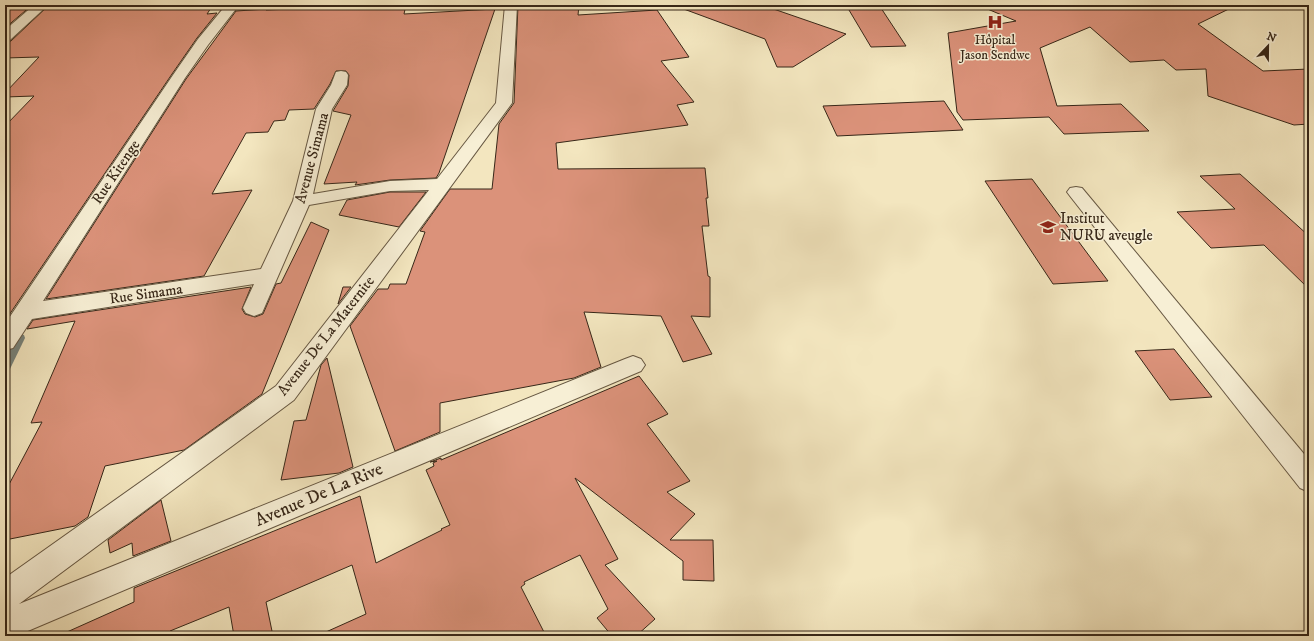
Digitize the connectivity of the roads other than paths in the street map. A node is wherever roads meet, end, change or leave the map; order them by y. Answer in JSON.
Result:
{"nodes":[{"id":1,"x":42,"y":5,"type":"edge"},
{"id":2,"x":233,"y":5,"type":"edge"},
{"id":3,"x":511,"y":5,"type":"edge"},
{"id":4,"x":5,"y":37,"type":"edge"},
{"id":5,"x":341,"y":75,"type":"dead end"},
{"id":6,"x":443,"y":184,"type":"junction"},
{"id":7,"x":1076,"y":192,"type":"dead end"},
{"id":8,"x":302,"y":201,"type":"junction"},
{"id":9,"x":268,"y":275,"type":"junction"},
{"id":10,"x":254,"y":308,"type":"dead end"},
{"id":11,"x":24,"y":312,"type":"junction"},
{"id":12,"x":5,"y":342,"type":"edge"},
{"id":13,"x":633,"y":365,"type":"dead end"},
{"id":14,"x":1309,"y":480,"type":"edge"},
{"id":15,"x":5,"y":596,"type":"edge"},
{"id":16,"x":5,"y":626,"type":"edge"}],
"edges":[{"from":1,"to":4,"type":"street"},
{"from":2,"to":11,"type":"street","name":"Rue Kitenge"},
{"from":3,"to":6,"type":"street","name":"Avenue De La Maternite"},
{"from":5,"to":8,"type":"street","name":"Avenue Simama"},
{"from":6,"to":8,"type":"street"},
{"from":6,"to":15,"type":"street","name":"Avenue De La Maternite"},
{"from":7,"to":14,"type":"street"},
{"from":8,"to":9,"type":"street","name":"Avenue Simama"},
{"from":9,"to":10,"type":"street","name":"Avenue Simama"},
{"from":9,"to":11,"type":"street","name":"Rue Simama"},
{"from":11,"to":12,"type":"street","name":"Rue Kitenge"},
{"from":13,"to":16,"type":"street","name":"Avenue De La Rive"}]}
